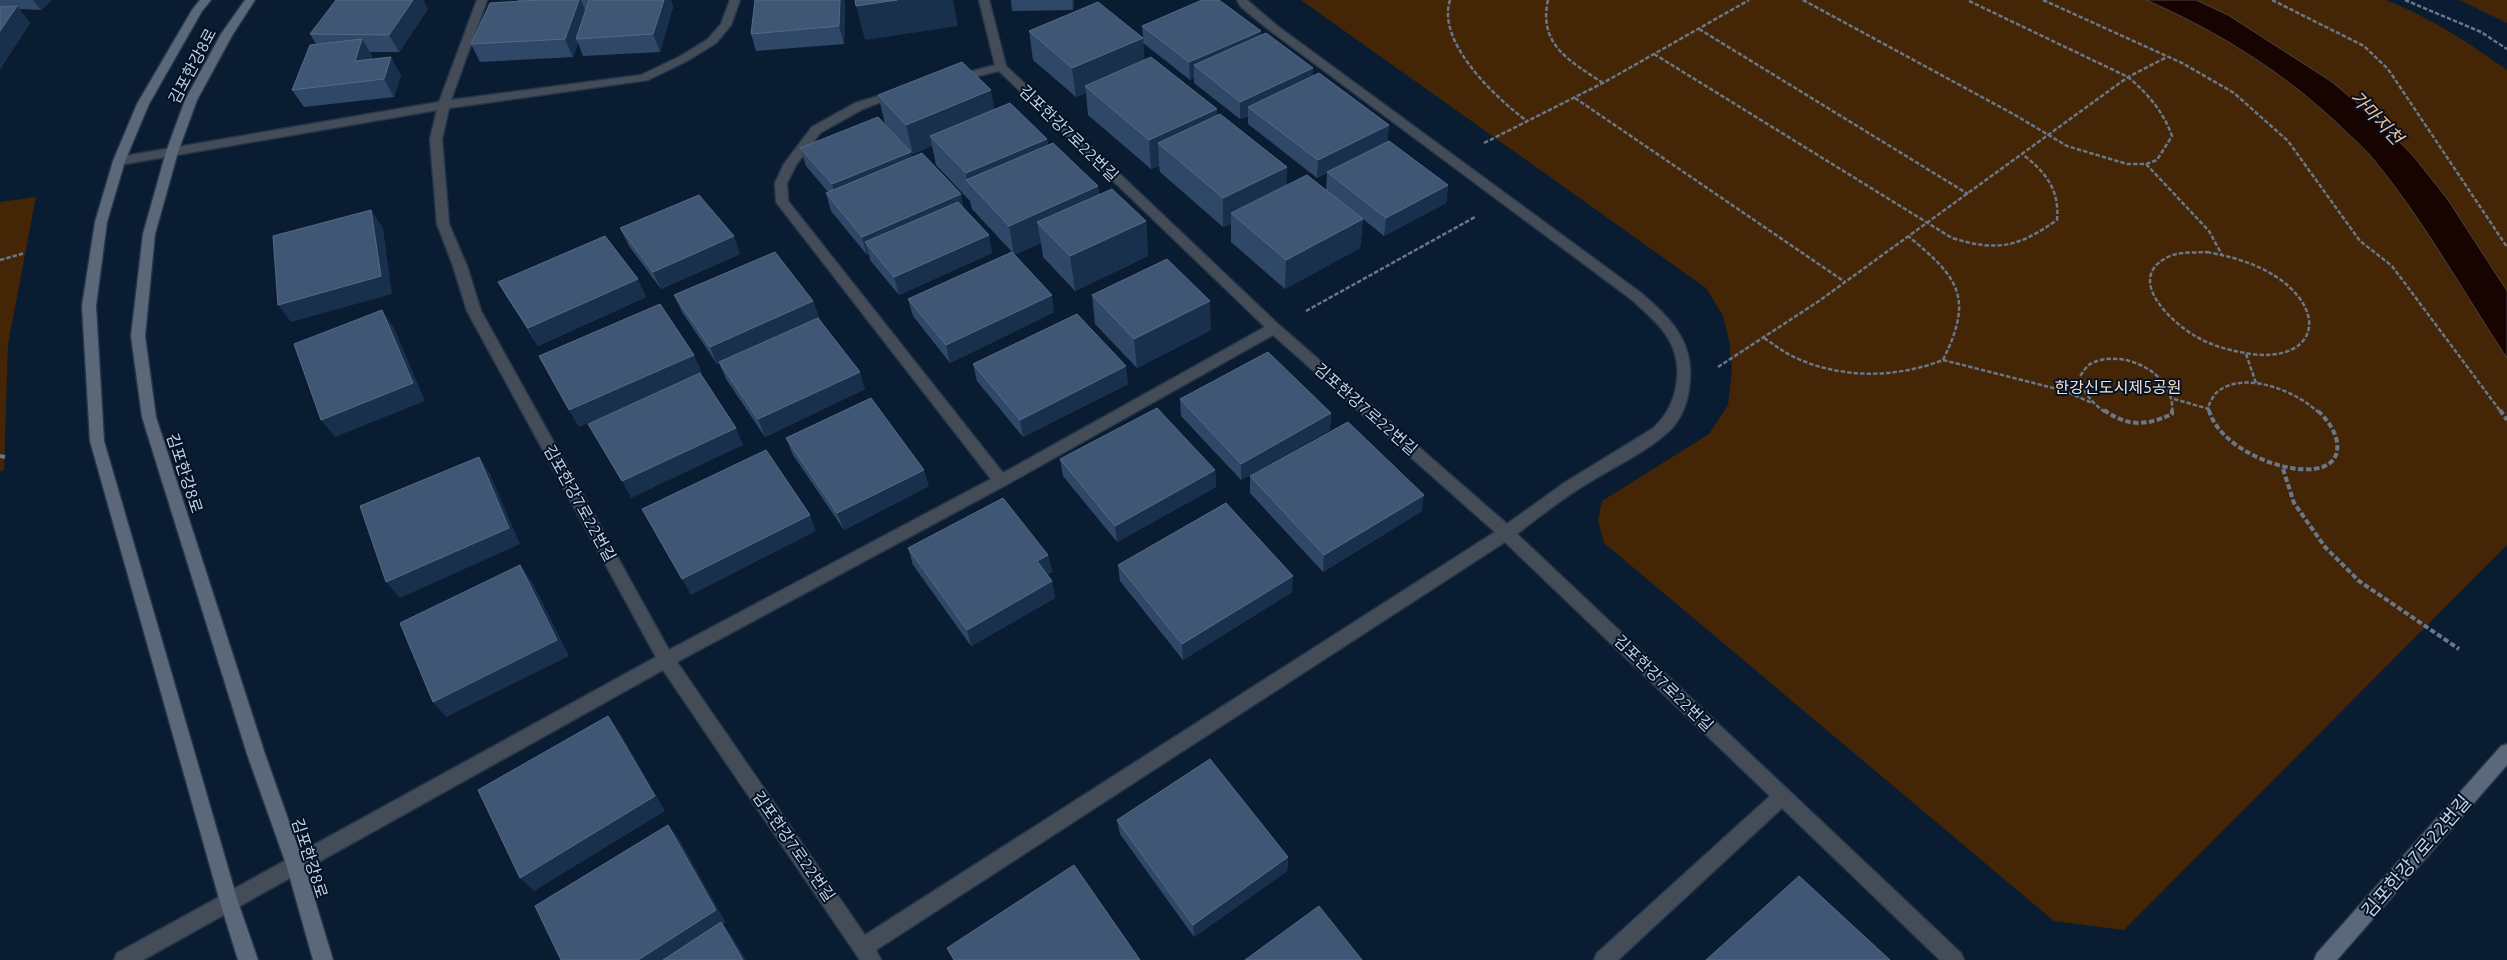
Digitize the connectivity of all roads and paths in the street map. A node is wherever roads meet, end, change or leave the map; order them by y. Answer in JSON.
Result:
{"nodes":[{"id":1,"x":206,"y":0,"type":"edge"},
{"id":2,"x":250,"y":0,"type":"edge"},
{"id":3,"x":482,"y":0,"type":"edge"},
{"id":4,"x":735,"y":0,"type":"edge"},
{"id":5,"x":984,"y":0,"type":"edge"},
{"id":6,"x":1242,"y":0,"type":"edge"},
{"id":7,"x":1450,"y":0,"type":"edge"},
{"id":8,"x":1548,"y":0,"type":"edge"},
{"id":9,"x":1750,"y":0,"type":"edge"},
{"id":10,"x":1803,"y":0,"type":"edge"},
{"id":11,"x":1967,"y":0,"type":"edge"},
{"id":12,"x":2043,"y":0,"type":"edge"},
{"id":13,"x":2272,"y":0,"type":"edge"},
{"id":14,"x":2405,"y":0,"type":"edge"},
{"id":15,"x":1698,"y":29,"type":"junction"},
{"id":16,"x":2507,"y":50,"type":"edge"},
{"id":17,"x":1654,"y":54,"type":"junction"},
{"id":18,"x":2167,"y":57,"type":"junction"},
{"id":19,"x":1000,"y":67,"type":"junction"},
{"id":20,"x":2128,"y":77,"type":"junction"},
{"id":21,"x":937,"y":83,"type":"edge"},
{"id":22,"x":1603,"y":83,"type":"junction"},
{"id":23,"x":910,"y":90,"type":"edge"},
{"id":24,"x":1575,"y":98,"type":"junction"},
{"id":25,"x":444,"y":105,"type":"junction"},
{"id":26,"x":1528,"y":121,"type":"junction"},
{"id":27,"x":2048,"y":135,"type":"junction"},
{"id":28,"x":1478,"y":146,"type":"dead end"},
{"id":29,"x":172,"y":152,"type":"junction"},
{"id":30,"x":2022,"y":154,"type":"junction"},
{"id":31,"x":119,"y":161,"type":"junction"},
{"id":32,"x":2146,"y":164,"type":"junction"},
{"id":33,"x":1968,"y":194,"type":"junction"},
{"id":34,"x":1479,"y":215,"type":"dead end"},
{"id":35,"x":1928,"y":223,"type":"junction"},
{"id":36,"x":1908,"y":236,"type":"junction"},
{"id":37,"x":2507,"y":247,"type":"edge"},
{"id":38,"x":25,"y":253,"type":"dead end"},
{"id":39,"x":2222,"y":255,"type":"junction"},
{"id":40,"x":0,"y":260,"type":"edge"},
{"id":41,"x":1845,"y":282,"type":"junction"},
{"id":42,"x":1303,"y":313,"type":"dead end"},
{"id":43,"x":1274,"y":328,"type":"junction"},
{"id":44,"x":1764,"y":338,"type":"junction"},
{"id":45,"x":2246,"y":354,"type":"junction"},
{"id":46,"x":1943,"y":360,"type":"junction"},
{"id":47,"x":1712,"y":371,"type":"dead end"},
{"id":48,"x":2256,"y":383,"type":"junction"},
{"id":49,"x":2174,"y":399,"type":"junction"},
{"id":50,"x":2092,"y":403,"type":"junction"},
{"id":51,"x":2209,"y":409,"type":"junction"},
{"id":52,"x":2507,"y":420,"type":"edge"},
{"id":53,"x":0,"y":456,"type":"edge"},
{"id":54,"x":5,"y":457,"type":"dead end"},
{"id":55,"x":2283,"y":468,"type":"junction"},
{"id":56,"x":1001,"y":481,"type":"junction"},
{"id":57,"x":1506,"y":532,"type":"junction"},
{"id":58,"x":2459,"y":649,"type":"dead end"},
{"id":59,"x":666,"y":660,"type":"junction"},
{"id":60,"x":2507,"y":752,"type":"edge"},
{"id":61,"x":1783,"y":796,"type":"junction"},
{"id":62,"x":295,"y":864,"type":"junction"},
{"id":63,"x":229,"y":902,"type":"junction"},
{"id":64,"x":868,"y":953,"type":"edge"},
{"id":65,"x":124,"y":960,"type":"edge"},
{"id":66,"x":248,"y":960,"type":"edge"},
{"id":67,"x":323,"y":960,"type":"edge"},
{"id":68,"x":1604,"y":960,"type":"edge"},
{"id":69,"x":1954,"y":960,"type":"edge"},
{"id":70,"x":2324,"y":960,"type":"edge"}],
"edges":[{"from":1,"to":31,"type":"street","name":"김포한강8로"},
{"from":2,"to":29,"type":"street","name":"김포한강8로"},
{"from":3,"to":25,"type":"street","name":"김포한강7로22번길"},
{"from":4,"to":25,"type":"street"},
{"from":5,"to":19,"type":"street"},
{"from":6,"to":57,"type":"street"},
{"from":7,"to":26,"type":"path"},
{"from":8,"to":22,"type":"path"},
{"from":9,"to":15,"type":"path"},
{"from":10,"to":27,"type":"path"},
{"from":11,"to":20,"type":"path"},
{"from":12,"to":18,"type":"path"},
{"from":13,"to":37,"type":"path"},
{"from":14,"to":16,"type":"path"},
{"from":15,"to":17,"type":"path"},
{"from":15,"to":33,"type":"path"},
{"from":17,"to":22,"type":"path"},
{"from":17,"to":35,"type":"path"},
{"from":18,"to":20,"type":"path"},
{"from":18,"to":52,"type":"path"},
{"from":19,"to":21,"type":"street"},
{"from":19,"to":43,"type":"street","name":"김포한강7로22번길"},
{"from":20,"to":27,"type":"path"},
{"from":20,"to":32,"type":"path"},
{"from":22,"to":24,"type":"path"},
{"from":23,"to":56,"type":"street"},
{"from":24,"to":26,"type":"path"},
{"from":24,"to":41,"type":"path"},
{"from":25,"to":29,"type":"street"},
{"from":25,"to":59,"type":"street","name":"김포한강7로22번길"},
{"from":26,"to":28,"type":"path"},
{"from":27,"to":30,"type":"path"},
{"from":27,"to":32,"type":"path"},
{"from":29,"to":31,"type":"street"},
{"from":29,"to":62,"type":"street","name":"김포한강8로"},
{"from":30,"to":33,"type":"path"},
{"from":30,"to":35,"type":"path"},
{"from":31,"to":63,"type":"street","name":"김포한강8로"},
{"from":32,"to":39,"type":"path"},
{"from":33,"to":35,"type":"path"},
{"from":34,"to":42,"type":"path"},
{"from":35,"to":36,"type":"path"},
{"from":36,"to":41,"type":"path"},
{"from":36,"to":46,"type":"path"},
{"from":38,"to":40,"type":"path"},
{"from":39,"to":45,"type":"path"},
{"from":39,"to":45,"type":"path"},
{"from":41,"to":44,"type":"path"},
{"from":43,"to":56,"type":"street"},
{"from":43,"to":57,"type":"street","name":"김포한강7로22번길"},
{"from":44,"to":46,"type":"path"},
{"from":44,"to":47,"type":"path"},
{"from":45,"to":48,"type":"path"},
{"from":46,"to":50,"type":"path"},
{"from":48,"to":51,"type":"path"},
{"from":48,"to":55,"type":"path"},
{"from":49,"to":50,"type":"path"},
{"from":49,"to":50,"type":"path"},
{"from":49,"to":51,"type":"path"},
{"from":51,"to":55,"type":"path"},
{"from":53,"to":54,"type":"path"},
{"from":55,"to":58,"type":"path"},
{"from":56,"to":59,"type":"street"},
{"from":57,"to":61,"type":"street","name":"김포한강7로22번길"},
{"from":57,"to":64,"type":"street"},
{"from":59,"to":62,"type":"street"},
{"from":59,"to":64,"type":"street","name":"김포한강7로22번길"},
{"from":60,"to":70,"type":"street","name":"김포한강7로22번길"},
{"from":61,"to":68,"type":"street"},
{"from":61,"to":69,"type":"street","name":"김포한강7로22번길"},
{"from":62,"to":63,"type":"street"},
{"from":62,"to":67,"type":"street","name":"김포한강8로"},
{"from":63,"to":65,"type":"street"},
{"from":63,"to":66,"type":"street","name":"김포한강8로"}]}
